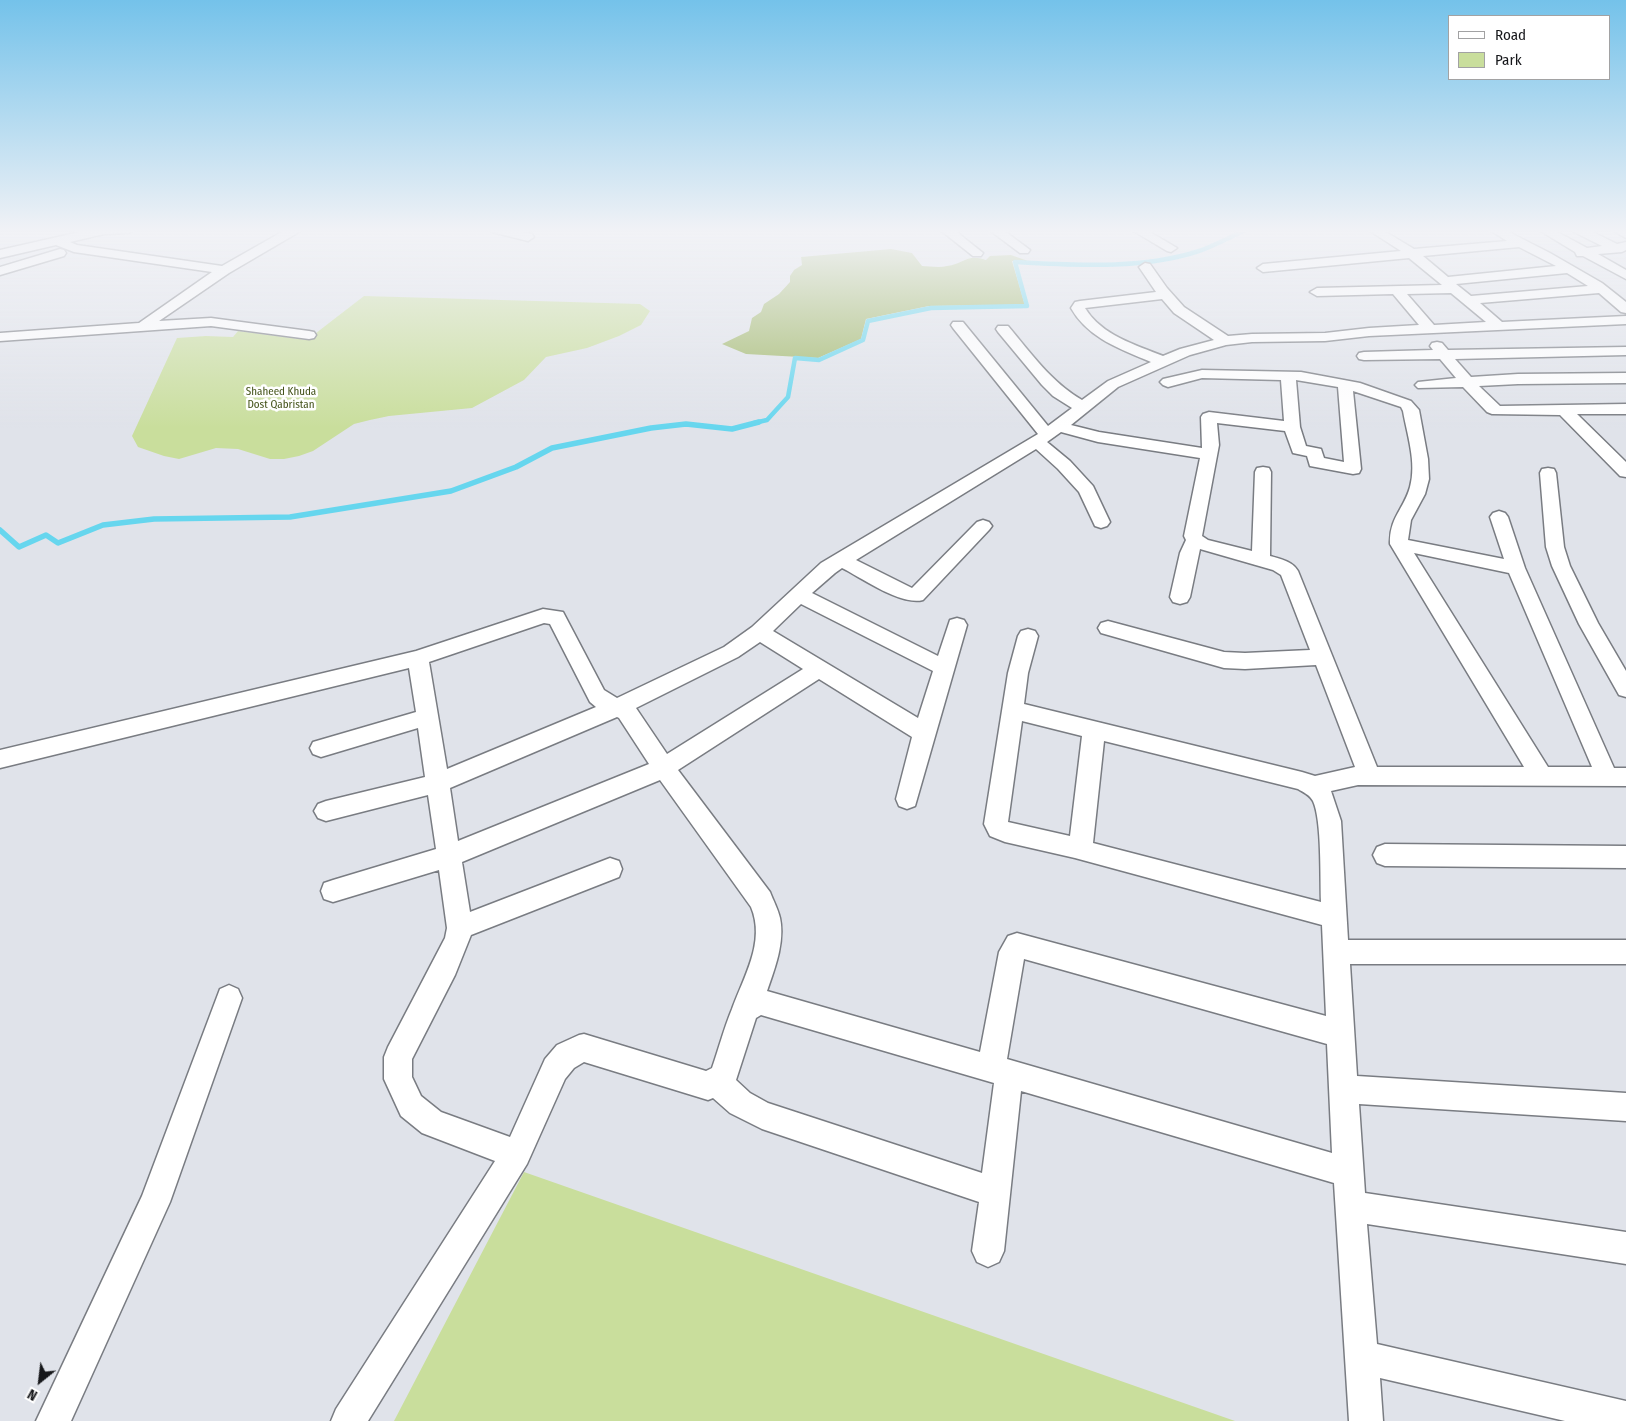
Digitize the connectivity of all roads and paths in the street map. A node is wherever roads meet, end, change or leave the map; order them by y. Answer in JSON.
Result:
{"nodes":[{"id":1,"x":187,"y":295,"type":"edge"},
{"id":2,"x":1162,"y":295,"type":"edge"},
{"id":3,"x":1165,"y":295,"type":"edge"},
{"id":4,"x":1400,"y":295,"type":"edge"},
{"id":5,"x":1462,"y":295,"type":"edge"},
{"id":6,"x":1525,"y":295,"type":"edge"},
{"id":7,"x":1609,"y":295,"type":"edge"},
{"id":8,"x":1468,"y":300,"type":"junction"},
{"id":9,"x":1626,"y":309,"type":"edge"},
{"id":10,"x":1626,"y":320,"type":"edge"},
{"id":11,"x":1560,"y":323,"type":"junction"},
{"id":12,"x":144,"y":325,"type":"junction"},
{"id":13,"x":958,"y":325,"type":"dead end"},
{"id":14,"x":1498,"y":326,"type":"junction"},
{"id":15,"x":1003,"y":329,"type":"dead end"},
{"id":16,"x":1426,"y":329,"type":"junction"},
{"id":17,"x":309,"y":335,"type":"dead end"},
{"id":18,"x":0,"y":337,"type":"edge"},
{"id":19,"x":1225,"y":341,"type":"junction"},
{"id":20,"x":1590,"y":351,"type":"junction"},
{"id":21,"x":1626,"y":351,"type":"edge"},
{"id":22,"x":1185,"y":352,"type":"junction"},
{"id":23,"x":1538,"y":352,"type":"junction"},
{"id":24,"x":1445,"y":354,"type":"junction"},
{"id":25,"x":1364,"y":356,"type":"dead end"},
{"id":26,"x":1164,"y":362,"type":"junction"},
{"id":27,"x":1202,"y":374,"type":"junction"},
{"id":28,"x":1288,"y":375,"type":"junction"},
{"id":29,"x":1563,"y":378,"type":"junction"},
{"id":30,"x":1626,"y":378,"type":"edge"},
{"id":31,"x":1168,"y":382,"type":"dead end"},
{"id":32,"x":1467,"y":382,"type":"junction"},
{"id":33,"x":1345,"y":384,"type":"junction"},
{"id":34,"x":1423,"y":385,"type":"dead end"},
{"id":35,"x":1082,"y":407,"type":"junction"},
{"id":36,"x":1564,"y":410,"type":"junction"},
{"id":37,"x":1594,"y":410,"type":"junction"},
{"id":38,"x":1624,"y":411,"type":"edge"},
{"id":39,"x":1292,"y":427,"type":"junction"},
{"id":40,"x":1047,"y":434,"type":"junction"},
{"id":41,"x":1209,"y":454,"type":"junction"},
{"id":42,"x":1263,"y":472,"type":"dead end"},
{"id":43,"x":1626,"y":472,"type":"edge"},
{"id":44,"x":1548,"y":473,"type":"dead end"},
{"id":45,"x":1499,"y":517,"type":"dead end"},
{"id":46,"x":1101,"y":522,"type":"dead end"},
{"id":47,"x":983,"y":526,"type":"dead end"},
{"id":48,"x":1195,"y":540,"type":"junction"},
{"id":49,"x":1399,"y":544,"type":"junction"},
{"id":50,"x":842,"y":560,"type":"junction"},
{"id":51,"x":1261,"y":560,"type":"junction"},
{"id":52,"x":1516,"y":568,"type":"junction"},
{"id":53,"x":798,"y":595,"type":"junction"},
{"id":54,"x":1180,"y":597,"type":"dead end"},
{"id":55,"x":957,"y":625,"type":"dead end"},
{"id":56,"x":1108,"y":628,"type":"dead end"},
{"id":57,"x":758,"y":632,"type":"junction"},
{"id":58,"x":1028,"y":636,"type":"dead end"},
{"id":59,"x":1323,"y":656,"type":"junction"},
{"id":60,"x":418,"y":658,"type":"junction"},
{"id":61,"x":944,"y":668,"type":"junction"},
{"id":62,"x":818,"y":669,"type":"junction"},
{"id":63,"x":1626,"y":689,"type":"edge"},
{"id":64,"x":618,"y":707,"type":"junction"},
{"id":65,"x":1013,"y":710,"type":"junction"},
{"id":66,"x":427,"y":717,"type":"junction"},
{"id":67,"x":1094,"y":730,"type":"junction"},
{"id":68,"x":924,"y":733,"type":"junction"},
{"id":69,"x":321,"y":748,"type":"dead end"},
{"id":70,"x":0,"y":759,"type":"edge"},
{"id":71,"x":664,"y":768,"type":"junction"},
{"id":72,"x":1370,"y":776,"type":"junction"},
{"id":73,"x":1541,"y":776,"type":"junction"},
{"id":74,"x":1616,"y":777,"type":"edge"},
{"id":75,"x":438,"y":783,"type":"junction"},
{"id":76,"x":1314,"y":786,"type":"junction"},
{"id":77,"x":907,"y":799,"type":"dead end"},
{"id":78,"x":326,"y":811,"type":"dead end"},
{"id":79,"x":1082,"y":849,"type":"junction"},
{"id":80,"x":1385,"y":855,"type":"dead end"},
{"id":81,"x":449,"y":856,"type":"junction"},
{"id":82,"x":1626,"y":857,"type":"edge"},
{"id":83,"x":610,"y":869,"type":"dead end"},
{"id":84,"x":333,"y":891,"type":"dead end"},
{"id":85,"x":1334,"y":917,"type":"junction"},
{"id":86,"x":460,"y":928,"type":"junction"},
{"id":87,"x":1336,"y":952,"type":"junction"},
{"id":88,"x":1626,"y":952,"type":"edge"},
{"id":89,"x":229,"y":998,"type":"dead end"},
{"id":90,"x":748,"y":1006,"type":"junction"},
{"id":91,"x":1341,"y":1034,"type":"junction"},
{"id":92,"x":1000,"y":1072,"type":"junction"},
{"id":93,"x":716,"y":1082,"type":"junction"},
{"id":94,"x":1344,"y":1089,"type":"junction"},
{"id":95,"x":1626,"y":1107,"type":"edge"},
{"id":96,"x":517,"y":1154,"type":"junction"},
{"id":97,"x":1348,"y":1172,"type":"junction"},
{"id":98,"x":995,"y":1192,"type":"junction"},
{"id":99,"x":1351,"y":1206,"type":"junction"},
{"id":100,"x":1626,"y":1248,"type":"edge"},
{"id":101,"x":988,"y":1251,"type":"dead end"},
{"id":102,"x":1361,"y":1357,"type":"junction"},
{"id":103,"x":1626,"y":1418,"type":"edge"},
{"id":104,"x":53,"y":1421,"type":"edge"},
{"id":105,"x":348,"y":1421,"type":"edge"},
{"id":106,"x":1366,"y":1421,"type":"edge"}],
"edges":[{"from":1,"to":12,"type":"street"},
{"from":2,"to":26,"type":"street"},
{"from":3,"to":19,"type":"street"},
{"from":4,"to":16,"type":"street"},
{"from":5,"to":8,"type":"street"},
{"from":6,"to":8,"type":"street"},
{"from":7,"to":9,"type":"street"},
{"from":8,"to":14,"type":"street"},
{"from":10,"to":11,"type":"street"},
{"from":11,"to":14,"type":"street"},
{"from":11,"to":20,"type":"street"},
{"from":12,"to":17,"type":"street"},
{"from":12,"to":18,"type":"street"},
{"from":13,"to":40,"type":"street"},
{"from":14,"to":16,"type":"street"},
{"from":15,"to":35,"type":"street"},
{"from":16,"to":19,"type":"street"},
{"from":16,"to":24,"type":"street"},
{"from":19,"to":22,"type":"street"},
{"from":20,"to":21,"type":"street"},
{"from":20,"to":23,"type":"street"},
{"from":22,"to":26,"type":"street"},
{"from":22,"to":27,"type":"street"},
{"from":23,"to":24,"type":"street"},
{"from":23,"to":29,"type":"street"},
{"from":24,"to":25,"type":"street"},
{"from":24,"to":32,"type":"street"},
{"from":26,"to":35,"type":"street"},
{"from":27,"to":28,"type":"street"},
{"from":27,"to":31,"type":"street"},
{"from":28,"to":33,"type":"street"},
{"from":28,"to":39,"type":"street"},
{"from":29,"to":30,"type":"street"},
{"from":29,"to":32,"type":"street"},
{"from":29,"to":37,"type":"street"},
{"from":32,"to":34,"type":"street"},
{"from":32,"to":36,"type":"street"},
{"from":33,"to":39,"type":"street"},
{"from":33,"to":49,"type":"street"},
{"from":35,"to":40,"type":"street"},
{"from":36,"to":37,"type":"street"},
{"from":36,"to":43,"type":"street"},
{"from":37,"to":38,"type":"street"},
{"from":39,"to":41,"type":"street"},
{"from":40,"to":41,"type":"street"},
{"from":40,"to":46,"type":"street"},
{"from":40,"to":50,"type":"street"},
{"from":41,"to":48,"type":"street"},
{"from":42,"to":51,"type":"street"},
{"from":44,"to":63,"type":"street"},
{"from":45,"to":52,"type":"street"},
{"from":47,"to":50,"type":"street"},
{"from":48,"to":51,"type":"street"},
{"from":48,"to":54,"type":"street"},
{"from":49,"to":52,"type":"street"},
{"from":49,"to":73,"type":"street"},
{"from":50,"to":53,"type":"street"},
{"from":51,"to":59,"type":"street"},
{"from":52,"to":74,"type":"street"},
{"from":53,"to":57,"type":"street"},
{"from":53,"to":61,"type":"street"},
{"from":55,"to":61,"type":"street"},
{"from":56,"to":59,"type":"street"},
{"from":57,"to":62,"type":"street"},
{"from":57,"to":64,"type":"street"},
{"from":58,"to":65,"type":"street"},
{"from":59,"to":72,"type":"street"},
{"from":60,"to":64,"type":"street"},
{"from":60,"to":66,"type":"street"},
{"from":60,"to":70,"type":"street"},
{"from":61,"to":68,"type":"street"},
{"from":62,"to":68,"type":"street"},
{"from":62,"to":71,"type":"street"},
{"from":64,"to":71,"type":"street"},
{"from":64,"to":75,"type":"street"},
{"from":65,"to":67,"type":"street"},
{"from":65,"to":79,"type":"street"},
{"from":66,"to":69,"type":"street"},
{"from":66,"to":75,"type":"street"},
{"from":67,"to":76,"type":"street"},
{"from":67,"to":79,"type":"street"},
{"from":68,"to":77,"type":"street"},
{"from":71,"to":81,"type":"street"},
{"from":71,"to":90,"type":"street"},
{"from":72,"to":73,"type":"street"},
{"from":72,"to":76,"type":"street"},
{"from":73,"to":74,"type":"street"},
{"from":75,"to":78,"type":"street"},
{"from":75,"to":81,"type":"street"},
{"from":76,"to":85,"type":"street"},
{"from":79,"to":85,"type":"street"},
{"from":80,"to":82,"type":"street"},
{"from":81,"to":84,"type":"street"},
{"from":81,"to":86,"type":"street"},
{"from":83,"to":86,"type":"street"},
{"from":85,"to":87,"type":"street"},
{"from":86,"to":96,"type":"street"},
{"from":87,"to":88,"type":"street"},
{"from":87,"to":91,"type":"street"},
{"from":89,"to":104,"type":"street"},
{"from":90,"to":92,"type":"street"},
{"from":90,"to":93,"type":"street"},
{"from":91,"to":92,"type":"street"},
{"from":91,"to":94,"type":"street"},
{"from":92,"to":97,"type":"street"},
{"from":92,"to":98,"type":"street"},
{"from":93,"to":96,"type":"street"},
{"from":93,"to":98,"type":"street"},
{"from":94,"to":95,"type":"street"},
{"from":94,"to":97,"type":"street"},
{"from":96,"to":105,"type":"street"},
{"from":97,"to":99,"type":"street"},
{"from":98,"to":101,"type":"street"},
{"from":99,"to":100,"type":"street"},
{"from":99,"to":102,"type":"street"},
{"from":102,"to":103,"type":"street"},
{"from":102,"to":106,"type":"street"}]}
